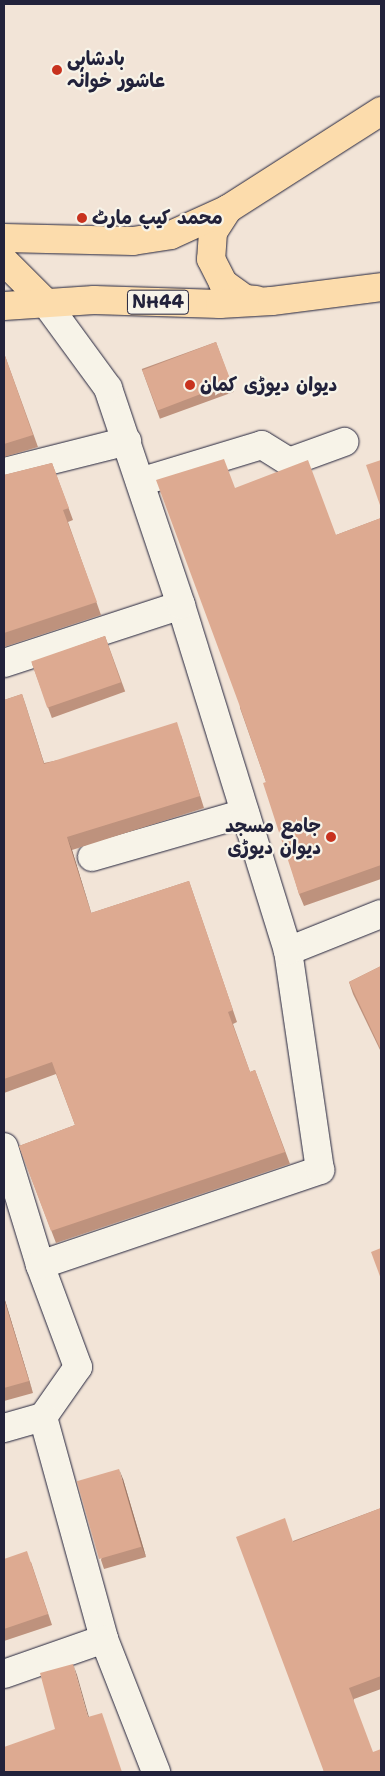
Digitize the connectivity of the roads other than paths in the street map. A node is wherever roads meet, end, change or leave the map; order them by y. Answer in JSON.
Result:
{"nodes":[{"id":1,"x":381,"y":112,"type":"edge"},
{"id":2,"x":228,"y":210,"type":"junction"},
{"id":3,"x":4,"y":238,"type":"edge"},
{"id":4,"x":4,"y":261,"type":"edge"},
{"id":5,"x":381,"y":287,"type":"edge"},
{"id":6,"x":272,"y":301,"type":"junction"},
{"id":7,"x":45,"y":302,"type":"junction"},
{"id":8,"x":4,"y":306,"type":"edge"},
{"id":9,"x":127,"y":441,"type":"junction"},
{"id":10,"x":344,"y":442,"type":"dead end"},
{"id":11,"x":4,"y":472,"type":"edge"},
{"id":12,"x":140,"y":482,"type":"junction"},
{"id":13,"x":181,"y":605,"type":"junction"},
{"id":14,"x":4,"y":664,"type":"edge"},
{"id":15,"x":245,"y":813,"type":"junction"},
{"id":16,"x":92,"y":857,"type":"dead end"},
{"id":17,"x":381,"y":914,"type":"edge"},
{"id":18,"x":288,"y":951,"type":"junction"},
{"id":19,"x":4,"y":1147,"type":"edge"},
{"id":20,"x":40,"y":1265,"type":"junction"},
{"id":21,"x":43,"y":1417,"type":"junction"},
{"id":22,"x":4,"y":1428,"type":"edge"},
{"id":23,"x":104,"y":1639,"type":"junction"},
{"id":24,"x":4,"y":1674,"type":"edge"},
{"id":25,"x":156,"y":1772,"type":"edge"}],
"edges":[{"from":1,"to":2,"type":"highway"},
{"from":2,"to":3,"type":"highway"},
{"from":2,"to":6,"type":"highway"},
{"from":4,"to":7,"type":"highway"},
{"from":5,"to":6,"type":"highway","number":"NH44"},
{"from":6,"to":7,"type":"highway","number":"NH44"},
{"from":7,"to":8,"type":"highway"},
{"from":7,"to":9,"type":"street"},
{"from":9,"to":11,"type":"street"},
{"from":9,"to":12,"type":"street"},
{"from":10,"to":12,"type":"street"},
{"from":12,"to":13,"type":"street"},
{"from":13,"to":14,"type":"street"},
{"from":13,"to":15,"type":"street"},
{"from":15,"to":16,"type":"street"},
{"from":15,"to":18,"type":"street"},
{"from":17,"to":18,"type":"street"},
{"from":18,"to":20,"type":"street"},
{"from":19,"to":20,"type":"street"},
{"from":20,"to":21,"type":"street"},
{"from":21,"to":22,"type":"street"},
{"from":21,"to":23,"type":"street"},
{"from":23,"to":24,"type":"street"},
{"from":23,"to":25,"type":"street"}]}
